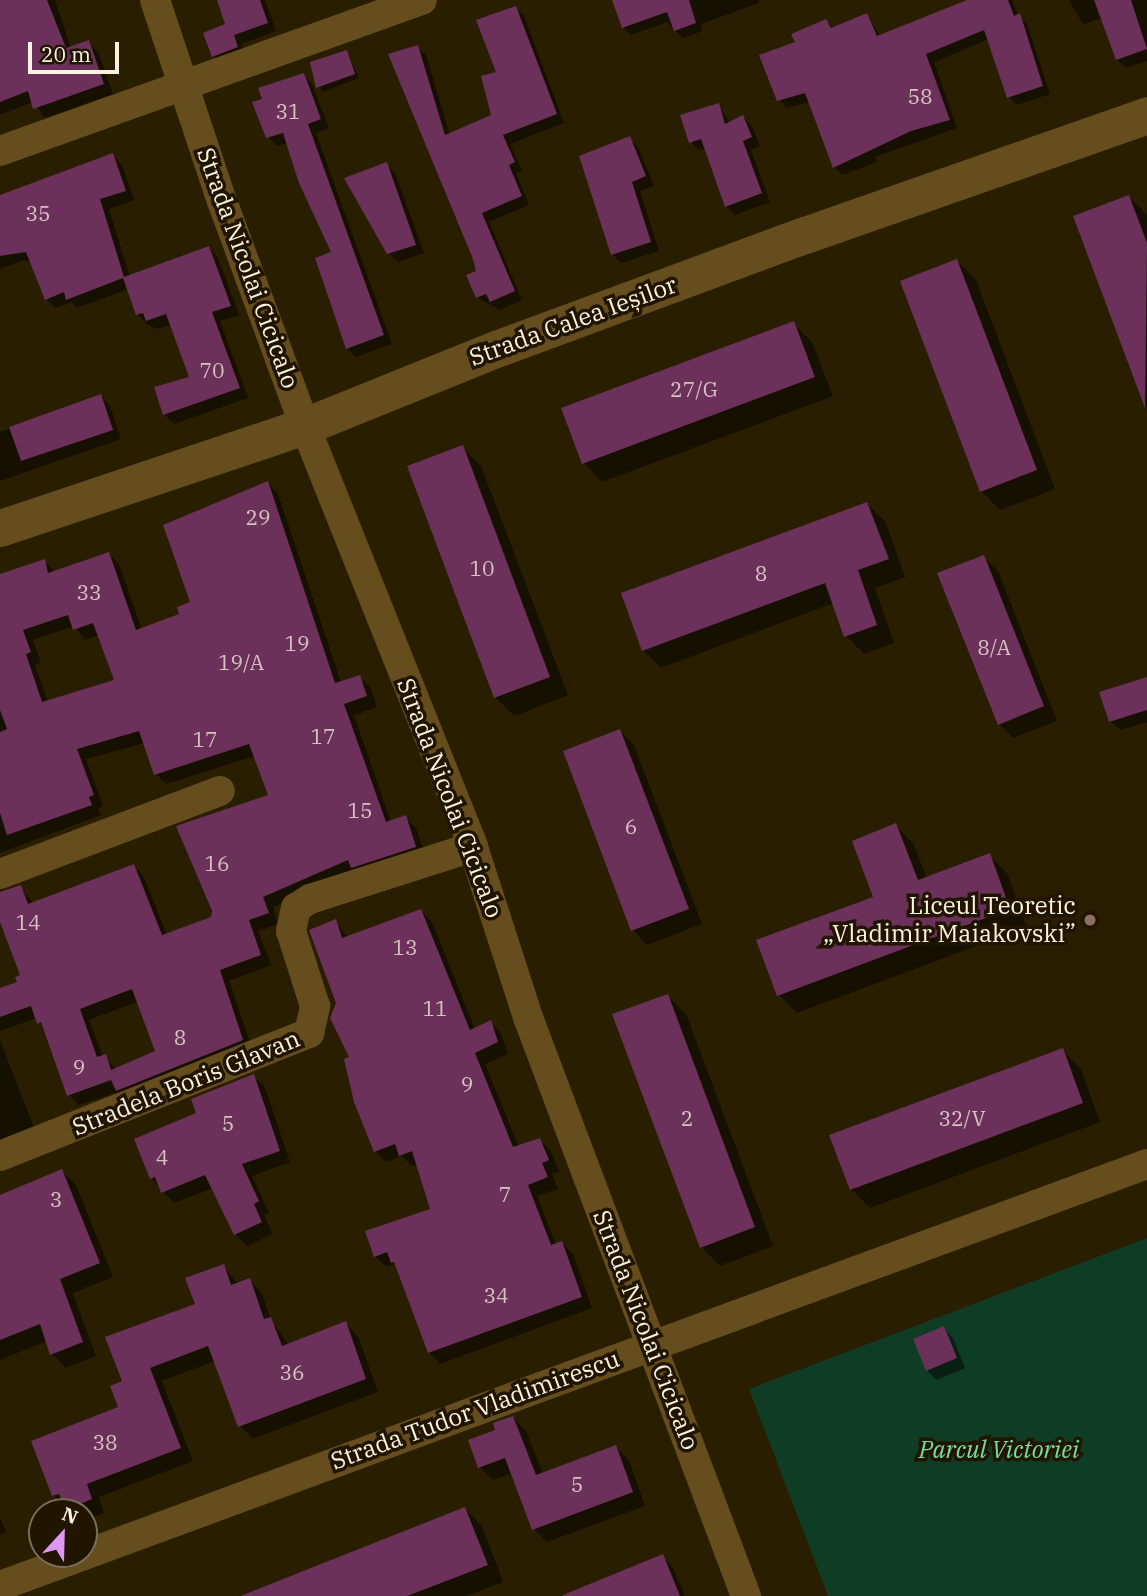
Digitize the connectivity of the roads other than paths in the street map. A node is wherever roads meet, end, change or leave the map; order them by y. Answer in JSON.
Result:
{"nodes":[{"id":1,"x":155,"y":0,"type":"edge"},
{"id":2,"x":422,"y":0,"type":"edge"},
{"id":3,"x":184,"y":87,"type":"junction"},
{"id":4,"x":1147,"y":115,"type":"edge"},
{"id":5,"x":0,"y":151,"type":"edge"},
{"id":6,"x":305,"y":426,"type":"junction"},
{"id":7,"x":0,"y":528,"type":"edge"},
{"id":8,"x":220,"y":791,"type":"dead end"},
{"id":9,"x":473,"y":846,"type":"junction"},
{"id":10,"x":0,"y":874,"type":"edge"},
{"id":11,"x":0,"y":1156,"type":"edge"},
{"id":12,"x":1147,"y":1164,"type":"edge"},
{"id":13,"x":653,"y":1345,"type":"junction"},
{"id":14,"x":0,"y":1586,"type":"edge"},
{"id":15,"x":746,"y":1596,"type":"edge"}],
"edges":[{"from":1,"to":3,"type":"street","name":"Strada Nicolai Cicicalo"},
{"from":2,"to":3,"type":"street"},
{"from":3,"to":5,"type":"street"},
{"from":3,"to":6,"type":"street","name":"Strada Nicolai Cicicalo"},
{"from":4,"to":6,"type":"street","name":"Strada Calea Ieșilor"},
{"from":6,"to":7,"type":"street","name":"Strada Calea Ieșilor"},
{"from":6,"to":9,"type":"street","name":"Strada Nicolai Cicicalo"},
{"from":8,"to":10,"type":"street"},
{"from":9,"to":11,"type":"street","name":"Stradela Boris Glavan"},
{"from":9,"to":13,"type":"street","name":"Strada Nicolai Cicicalo"},
{"from":12,"to":13,"type":"street","name":"Strada Tudor Vladimirescu"},
{"from":13,"to":14,"type":"street","name":"Strada Tudor Vladimirescu"},
{"from":13,"to":15,"type":"street","name":"Strada Nicolai Cicicalo"}]}
